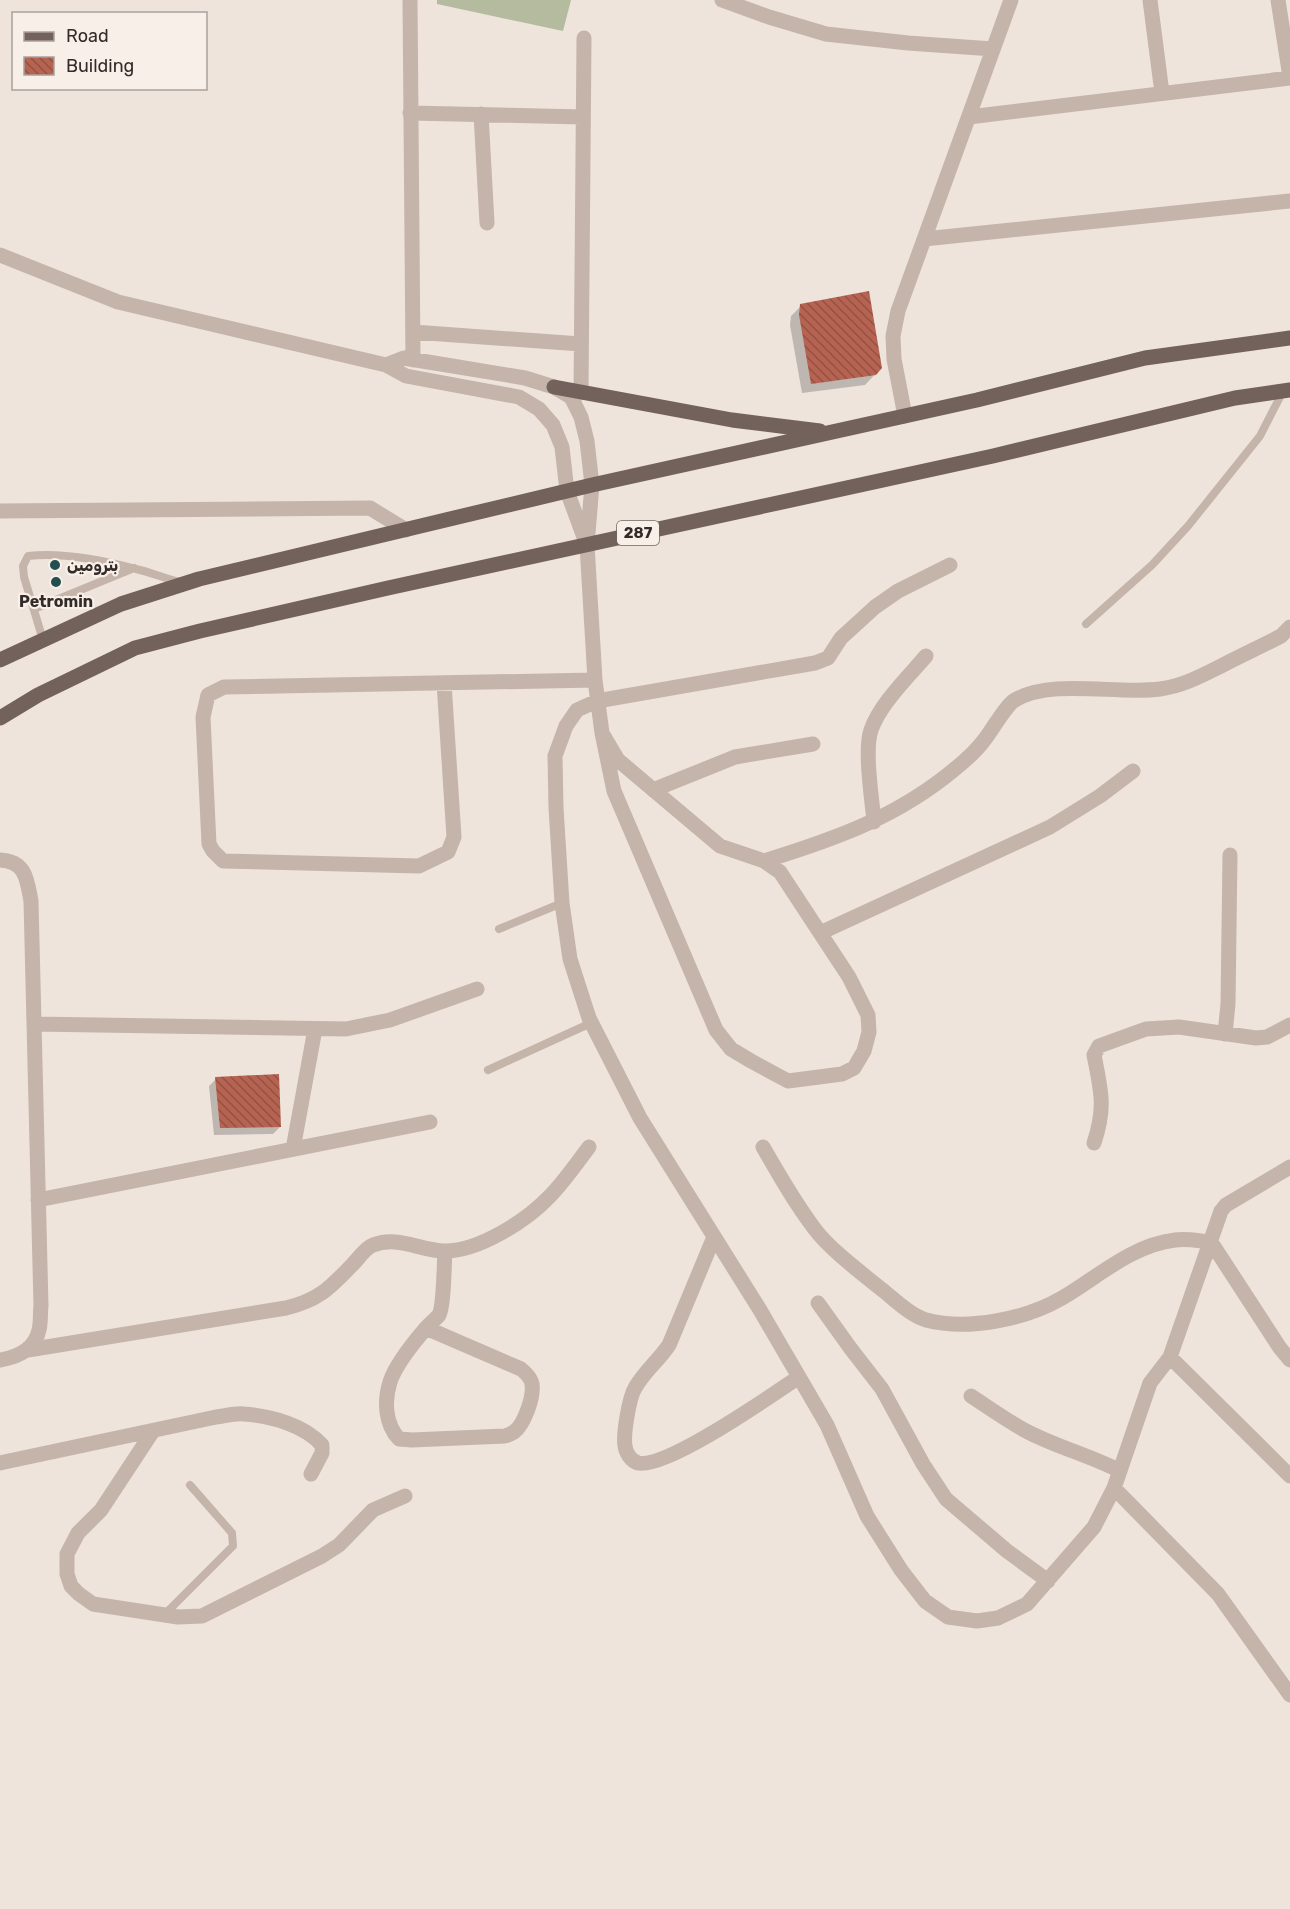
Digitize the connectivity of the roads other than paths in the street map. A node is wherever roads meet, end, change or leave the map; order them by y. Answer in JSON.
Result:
{"nodes":[{"id":1,"x":410,"y":0,"type":"edge"},
{"id":2,"x":722,"y":0,"type":"edge"},
{"id":3,"x":1011,"y":0,"type":"edge"},
{"id":4,"x":1150,"y":0,"type":"edge"},
{"id":5,"x":1278,"y":0,"type":"edge"},
{"id":6,"x":584,"y":38,"type":"dead end"},
{"id":7,"x":993,"y":49,"type":"junction"},
{"id":8,"x":1290,"y":77,"type":"edge"},
{"id":9,"x":1162,"y":93,"type":"junction"},
{"id":10,"x":410,"y":113,"type":"junction"},
{"id":11,"x":481,"y":114,"type":"junction"},
{"id":12,"x":583,"y":117,"type":"junction"},
{"id":13,"x":969,"y":117,"type":"junction"},
{"id":14,"x":1290,"y":201,"type":"edge"},
{"id":15,"x":487,"y":223,"type":"dead end"},
{"id":16,"x":924,"y":239,"type":"junction"},
{"id":17,"x":0,"y":255,"type":"edge"},
{"id":18,"x":413,"y":332,"type":"junction"},
{"id":19,"x":1290,"y":338,"type":"edge"},
{"id":20,"x":581,"y":344,"type":"junction"},
{"id":21,"x":413,"y":360,"type":"junction"},
{"id":22,"x":386,"y":365,"type":"junction"},
{"id":23,"x":554,"y":387,"type":"junction"},
{"id":24,"x":1286,"y":390,"type":"edge"},
{"id":25,"x":581,"y":393,"type":"junction"},
{"id":26,"x":904,"y":416,"type":"junction"},
{"id":27,"x":831,"y":432,"type":"junction"},
{"id":28,"x":592,"y":485,"type":"junction"},
{"id":29,"x":567,"y":491,"type":"junction"},
{"id":30,"x":0,"y":511,"type":"edge"},
{"id":31,"x":406,"y":530,"type":"junction"},
{"id":32,"x":587,"y":544,"type":"junction"},
{"id":33,"x":950,"y":565,"type":"dead end"},
{"id":34,"x":134,"y":568,"type":"junction"},
{"id":35,"x":187,"y":583,"type":"junction"},
{"id":36,"x":34,"y":609,"type":"junction"},
{"id":37,"x":1086,"y":624,"type":"dead end"},
{"id":38,"x":1290,"y":627,"type":"edge"},
{"id":39,"x":43,"y":640,"type":"junction"},
{"id":40,"x":926,"y":656,"type":"dead end"},
{"id":41,"x":0,"y":660,"type":"edge"},
{"id":42,"x":595,"y":680,"type":"junction"},
{"id":43,"x":444,"y":683,"type":"junction"},
{"id":44,"x":597,"y":701,"type":"junction"},
{"id":45,"x":0,"y":718,"type":"edge"},
{"id":46,"x":602,"y":733,"type":"junction"},
{"id":47,"x":813,"y":744,"type":"dead end"},
{"id":48,"x":1133,"y":771,"type":"dead end"},
{"id":49,"x":653,"y":790,"type":"junction"},
{"id":50,"x":874,"y":822,"type":"junction"},
{"id":51,"x":1230,"y":855,"type":"dead end"},
{"id":52,"x":0,"y":860,"type":"edge"},
{"id":53,"x":764,"y":861,"type":"junction"},
{"id":54,"x":562,"y":903,"type":"junction"},
{"id":55,"x":499,"y":929,"type":"dead end"},
{"id":56,"x":820,"y":933,"type":"junction"},
{"id":57,"x":477,"y":989,"type":"dead end"},
{"id":58,"x":591,"y":1023,"type":"junction"},
{"id":59,"x":34,"y":1024,"type":"junction"},
{"id":60,"x":1290,"y":1025,"type":"edge"},
{"id":61,"x":315,"y":1029,"type":"junction"},
{"id":62,"x":1225,"y":1034,"type":"junction"},
{"id":63,"x":488,"y":1070,"type":"dead end"},
{"id":64,"x":430,"y":1122,"type":"dead end"},
{"id":65,"x":1094,"y":1143,"type":"dead end"},
{"id":66,"x":763,"y":1147,"type":"dead end"},
{"id":67,"x":589,"y":1148,"type":"dead end"},
{"id":68,"x":293,"y":1149,"type":"junction"},
{"id":69,"x":1290,"y":1167,"type":"edge"},
{"id":70,"x":38,"y":1200,"type":"junction"},
{"id":71,"x":714,"y":1237,"type":"junction"},
{"id":72,"x":1211,"y":1242,"type":"junction"},
{"id":73,"x":445,"y":1251,"type":"junction"},
{"id":74,"x":819,"y":1303,"type":"dead end"},
{"id":75,"x":426,"y":1328,"type":"junction"},
{"id":76,"x":28,"y":1350,"type":"junction"},
{"id":77,"x":1170,"y":1357,"type":"junction"},
{"id":78,"x":0,"y":1360,"type":"edge"},
{"id":79,"x":1290,"y":1360,"type":"edge"},
{"id":80,"x":799,"y":1377,"type":"junction"},
{"id":81,"x":971,"y":1396,"type":"dead end"},
{"id":82,"x":153,"y":1431,"type":"junction"},
{"id":83,"x":0,"y":1463,"type":"edge"},
{"id":84,"x":1120,"y":1471,"type":"junction"},
{"id":85,"x":311,"y":1474,"type":"dead end"},
{"id":86,"x":1290,"y":1476,"type":"edge"},
{"id":87,"x":190,"y":1485,"type":"dead end"},
{"id":88,"x":1114,"y":1488,"type":"junction"},
{"id":89,"x":405,"y":1496,"type":"dead end"},
{"id":90,"x":1048,"y":1581,"type":"junction"},
{"id":91,"x":164,"y":1615,"type":"junction"},
{"id":92,"x":1290,"y":1695,"type":"edge"}],
"edges":[{"from":1,"to":10,"type":"street"},
{"from":2,"to":7,"type":"street"},
{"from":3,"to":7,"type":"street"},
{"from":4,"to":9,"type":"street"},
{"from":5,"to":8,"type":"street"},
{"from":6,"to":12,"type":"street"},
{"from":7,"to":13,"type":"street"},
{"from":8,"to":9,"type":"street"},
{"from":9,"to":13,"type":"street"},
{"from":10,"to":11,"type":"street"},
{"from":10,"to":18,"type":"street"},
{"from":11,"to":12,"type":"street"},
{"from":11,"to":15,"type":"street"},
{"from":12,"to":20,"type":"street"},
{"from":13,"to":16,"type":"street"},
{"from":14,"to":16,"type":"street"},
{"from":16,"to":26,"type":"street"},
{"from":17,"to":22,"type":"street"},
{"from":18,"to":20,"type":"street"},
{"from":18,"to":21,"type":"street"},
{"from":19,"to":26,"type":"main road"},
{"from":20,"to":25,"type":"street"},
{"from":21,"to":22,"type":"street"},
{"from":21,"to":23,"type":"street"},
{"from":22,"to":29,"type":"street"},
{"from":23,"to":25,"type":"main road"},
{"from":23,"to":28,"type":"street"},
{"from":24,"to":32,"type":"main road","number":"287"},
{"from":24,"to":37,"type":"lane"},
{"from":25,"to":27,"type":"main road"},
{"from":26,"to":27,"type":"main road"},
{"from":27,"to":28,"type":"main road"},
{"from":28,"to":29,"type":"main road"},
{"from":28,"to":32,"type":"street"},
{"from":29,"to":31,"type":"main road"},
{"from":29,"to":32,"type":"street"},
{"from":30,"to":31,"type":"street"},
{"from":31,"to":35,"type":"main road"},
{"from":32,"to":42,"type":"street"},
{"from":32,"to":45,"type":"main road","number":"287"},
{"from":33,"to":44,"type":"street"},
{"from":34,"to":35,"type":"lane"},
{"from":34,"to":36,"type":"lane"},
{"from":34,"to":36,"type":"lane"},
{"from":35,"to":39,"type":"main road"},
{"from":36,"to":39,"type":"lane"},
{"from":38,"to":50,"type":"street"},
{"from":39,"to":41,"type":"main road"},
{"from":40,"to":50,"type":"street"},
{"from":42,"to":43,"type":"street"},
{"from":42,"to":44,"type":"street"},
{"from":43,"to":43,"type":"street"},
{"from":44,"to":46,"type":"street"},
{"from":44,"to":54,"type":"street"},
{"from":46,"to":49,"type":"street"},
{"from":46,"to":56,"type":"street"},
{"from":47,"to":49,"type":"street"},
{"from":48,"to":56,"type":"street"},
{"from":49,"to":53,"type":"street"},
{"from":50,"to":53,"type":"street"},
{"from":51,"to":62,"type":"street"},
{"from":52,"to":59,"type":"street"},
{"from":53,"to":56,"type":"street"},
{"from":54,"to":55,"type":"lane"},
{"from":54,"to":58,"type":"street"},
{"from":57,"to":61,"type":"street"},
{"from":58,"to":63,"type":"lane"},
{"from":58,"to":71,"type":"street"},
{"from":59,"to":61,"type":"street"},
{"from":59,"to":70,"type":"street"},
{"from":60,"to":62,"type":"street"},
{"from":61,"to":68,"type":"street"},
{"from":62,"to":65,"type":"street"},
{"from":64,"to":68,"type":"street"},
{"from":66,"to":72,"type":"street"},
{"from":67,"to":73,"type":"street"},
{"from":68,"to":70,"type":"street"},
{"from":69,"to":72,"type":"street"},
{"from":70,"to":76,"type":"street"},
{"from":71,"to":80,"type":"street"},
{"from":71,"to":80,"type":"street"},
{"from":72,"to":77,"type":"street"},
{"from":72,"to":79,"type":"street"},
{"from":73,"to":75,"type":"street"},
{"from":73,"to":76,"type":"street"},
{"from":74,"to":90,"type":"street"},
{"from":75,"to":75,"type":"street"},
{"from":76,"to":78,"type":"street"},
{"from":77,"to":84,"type":"street"},
{"from":77,"to":86,"type":"street"},
{"from":80,"to":90,"type":"street"},
{"from":81,"to":84,"type":"street"},
{"from":82,"to":83,"type":"street"},
{"from":82,"to":85,"type":"street"},
{"from":82,"to":91,"type":"street"},
{"from":84,"to":88,"type":"street"},
{"from":87,"to":91,"type":"lane"},
{"from":88,"to":90,"type":"street"},
{"from":88,"to":92,"type":"street"},
{"from":89,"to":91,"type":"street"}]}
